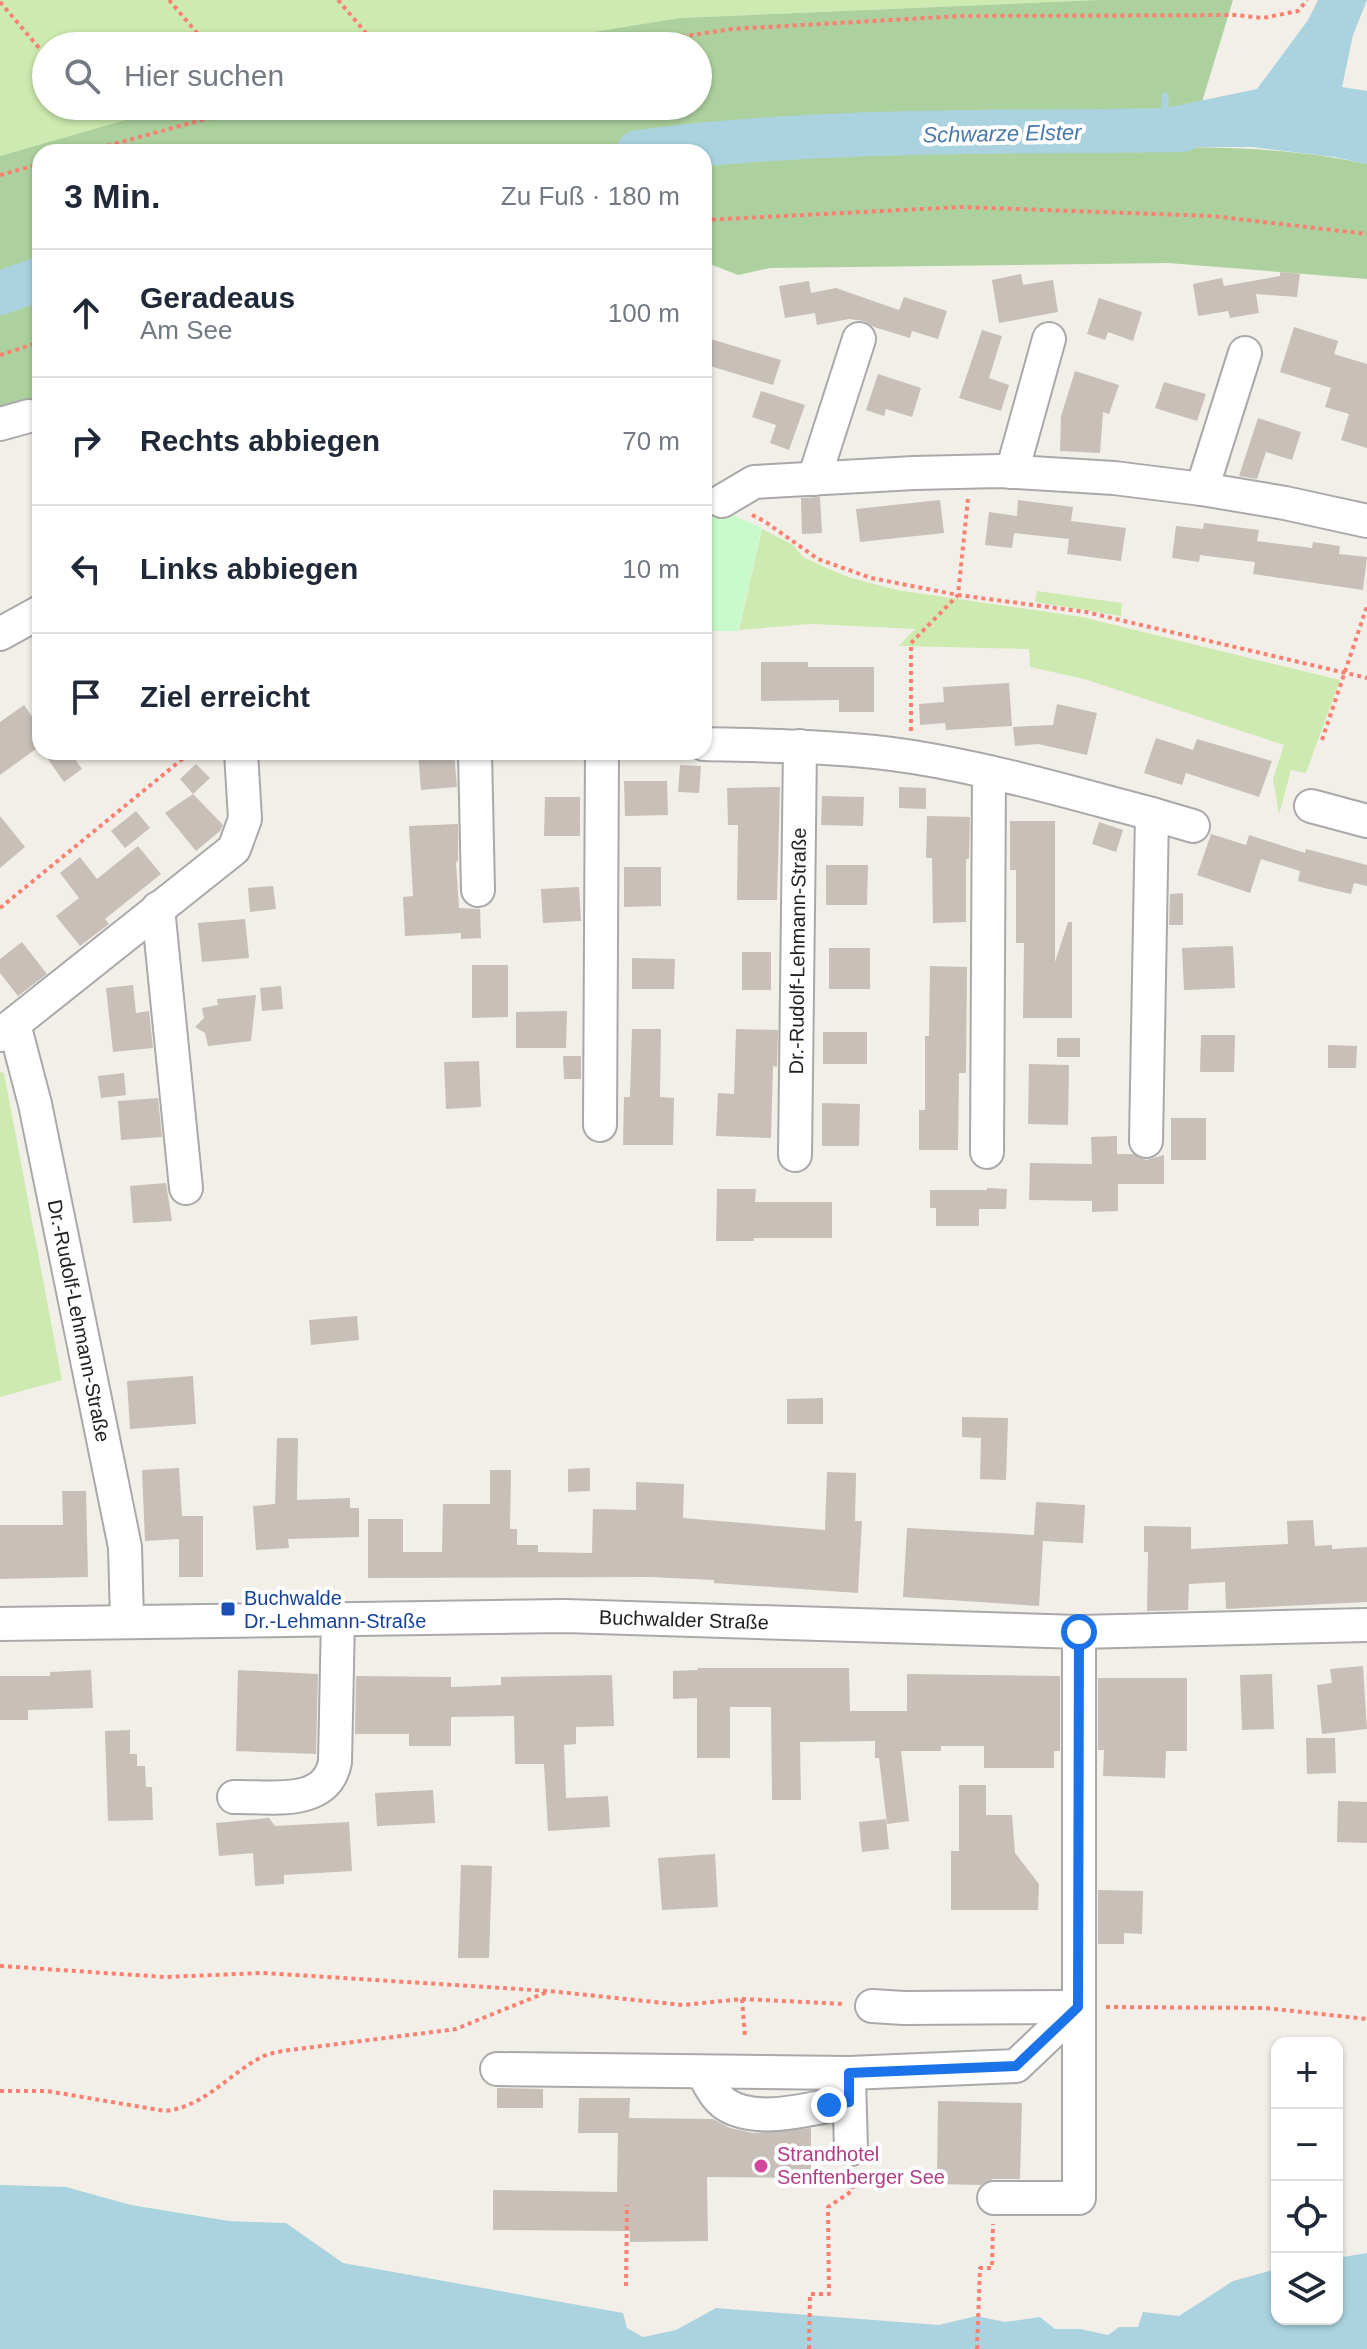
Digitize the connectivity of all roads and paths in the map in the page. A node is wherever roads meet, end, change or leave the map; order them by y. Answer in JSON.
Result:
{"nodes":[{"id":1,"x":169,"y":0,"type":"edge"},
{"id":2,"x":338,"y":0,"type":"edge"},
{"id":3,"x":1307,"y":0,"type":"edge"},
{"id":4,"x":0,"y":2,"type":"edge"},
{"id":5,"x":196,"y":32,"type":"edge"},
{"id":6,"x":365,"y":32,"type":"edge"},
{"id":7,"x":712,"y":32,"type":"edge"},
{"id":8,"x":32,"y":40,"type":"edge"},
{"id":9,"x":202,"y":120,"type":"edge"},
{"id":10,"x":114,"y":144,"type":"edge"},
{"id":11,"x":32,"y":166,"type":"edge"},
{"id":12,"x":0,"y":175,"type":"edge"},
{"id":13,"x":712,"y":220,"type":"edge"},
{"id":14,"x":1367,"y":234,"type":"edge"},
{"id":15,"x":859,"y":339,"type":"dead end"},
{"id":16,"x":1049,"y":339,"type":"dead end"},
{"id":17,"x":32,"y":345,"type":"edge"},
{"id":18,"x":1245,"y":353,"type":"dead end"},
{"id":19,"x":0,"y":355,"type":"edge"},
{"id":20,"x":1012,"y":472,"type":"junction"},
{"id":21,"x":814,"y":479,"type":"junction"},
{"id":22,"x":969,"y":489,"type":"dead end"},
{"id":23,"x":1202,"y":489,"type":"junction"},
{"id":24,"x":722,"y":501,"type":"joint"},
{"id":25,"x":1367,"y":521,"type":"edge"},
{"id":26,"x":958,"y":595,"type":"junction"},
{"id":27,"x":1367,"y":606,"type":"edge"},
{"id":28,"x":32,"y":616,"type":"edge"},
{"id":29,"x":0,"y":634,"type":"edge"},
{"id":30,"x":1345,"y":671,"type":"junction"},
{"id":31,"x":1367,"y":678,"type":"edge"},
{"id":32,"x":1322,"y":740,"type":"dead end"},
{"id":33,"x":712,"y":744,"type":"edge"},
{"id":34,"x":800,"y":746,"type":"junction"},
{"id":35,"x":910,"y":757,"type":"junction"},
{"id":36,"x":181,"y":760,"type":"edge"},
{"id":37,"x":241,"y":760,"type":"edge"},
{"id":38,"x":475,"y":760,"type":"edge"},
{"id":39,"x":602,"y":760,"type":"edge"},
{"id":40,"x":989,"y":772,"type":"junction"},
{"id":41,"x":1311,"y":806,"type":"dead end"},
{"id":42,"x":1152,"y":814,"type":"junction"},
{"id":43,"x":1367,"y":821,"type":"edge"},
{"id":44,"x":1193,"y":826,"type":"dead end"},
{"id":45,"x":478,"y":890,"type":"dead end"},
{"id":46,"x":0,"y":908,"type":"edge"},
{"id":47,"x":158,"y":908,"type":"junction"},
{"id":48,"x":7,"y":1030,"type":"edge"},
{"id":49,"x":600,"y":1125,"type":"dead end"},
{"id":50,"x":1146,"y":1141,"type":"dead end"},
{"id":51,"x":987,"y":1152,"type":"dead end"},
{"id":52,"x":795,"y":1155,"type":"dead end"},
{"id":53,"x":186,"y":1188,"type":"dead end"},
{"id":54,"x":338,"y":1618,"type":"junction"},
{"id":55,"x":127,"y":1620,"type":"junction"},
{"id":56,"x":0,"y":1624,"type":"edge"},
{"id":57,"x":1367,"y":1625,"type":"edge"},
{"id":58,"x":1079,"y":1632,"type":"junction"},
{"id":59,"x":234,"y":1797,"type":"dead end"},
{"id":60,"x":0,"y":1966,"type":"edge"},
{"id":61,"x":549,"y":1991,"type":"junction"},
{"id":62,"x":742,"y":1999,"type":"junction"},
{"id":63,"x":872,"y":2006,"type":"joint"},
{"id":64,"x":1078,"y":2007,"type":"junction"},
{"id":65,"x":1367,"y":2019,"type":"edge"},
{"id":66,"x":745,"y":2037,"type":"dead end"},
{"id":67,"x":497,"y":2069,"type":"dead end"},
{"id":68,"x":849,"y":2088,"type":"junction"},
{"id":69,"x":0,"y":2091,"type":"edge"},
{"id":70,"x":851,"y":2149,"type":"joint"},
{"id":71,"x":994,"y":2198,"type":"joint"},
{"id":72,"x":627,"y":2205,"type":"dead end"},
{"id":73,"x":626,"y":2286,"type":"dead end"},
{"id":74,"x":809,"y":2349,"type":"edge"},
{"id":75,"x":977,"y":2349,"type":"edge"}],
"edges":[{"from":1,"to":5,"type":"path"},
{"from":2,"to":6,"type":"path"},
{"from":3,"to":7,"type":"path"},
{"from":4,"to":8,"type":"path"},
{"from":9,"to":10,"type":"path"},
{"from":11,"to":12,"type":"path"},
{"from":13,"to":14,"type":"path"},
{"from":15,"to":21,"type":"street"},
{"from":16,"to":20,"type":"street"},
{"from":17,"to":19,"type":"path"},
{"from":18,"to":23,"type":"street"},
{"from":20,"to":21,"type":"street"},
{"from":20,"to":23,"type":"street"},
{"from":21,"to":24,"type":"street"},
{"from":22,"to":26,"type":"path"},
{"from":23,"to":25,"type":"street"},
{"from":24,"to":26,"type":"path"},
{"from":26,"to":30,"type":"path"},
{"from":26,"to":35,"type":"path"},
{"from":27,"to":30,"type":"path"},
{"from":28,"to":29,"type":"street"},
{"from":30,"to":31,"type":"path"},
{"from":30,"to":32,"type":"path"},
{"from":33,"to":34,"type":"street"},
{"from":34,"to":35,"type":"street"},
{"from":34,"to":52,"type":"street","name":"Dr.-Rudolf-Lehmann-Straße"},
{"from":35,"to":40,"type":"street"},
{"from":36,"to":46,"type":"path"},
{"from":37,"to":47,"type":"street","name":"Dr.-Rudolf-Lehmann-Straße"},
{"from":38,"to":45,"type":"street"},
{"from":39,"to":49,"type":"street"},
{"from":40,"to":42,"type":"street"},
{"from":40,"to":51,"type":"street"},
{"from":41,"to":43,"type":"street"},
{"from":42,"to":44,"type":"street"},
{"from":42,"to":50,"type":"street"},
{"from":47,"to":48,"type":"street","name":"Dr.-Rudolf-Lehmann-Straße"},
{"from":47,"to":53,"type":"street"},
{"from":48,"to":55,"type":"street","name":"Dr.-Rudolf-Lehmann-Straße"},
{"from":54,"to":55,"type":"street","name":"Buchwalder Straße"},
{"from":54,"to":58,"type":"street","name":"Buchwalder Straße"},
{"from":54,"to":59,"type":"street"},
{"from":55,"to":56,"type":"street","name":"Buchwalder Straße"},
{"from":57,"to":58,"type":"street","name":"Buchwalder Straße"},
{"from":58,"to":64,"type":"street"},
{"from":60,"to":61,"type":"path"},
{"from":61,"to":62,"type":"path"},
{"from":61,"to":69,"type":"path"},
{"from":62,"to":63,"type":"path"},
{"from":62,"to":66,"type":"path"},
{"from":63,"to":64,"type":"street"},
{"from":64,"to":65,"type":"path"},
{"from":64,"to":68,"type":"street"},
{"from":64,"to":71,"type":"street"},
{"from":67,"to":68,"type":"street"},
{"from":68,"to":70,"type":"street"},
{"from":70,"to":74,"type":"path"},
{"from":71,"to":75,"type":"path"},
{"from":72,"to":73,"type":"path"}]}
